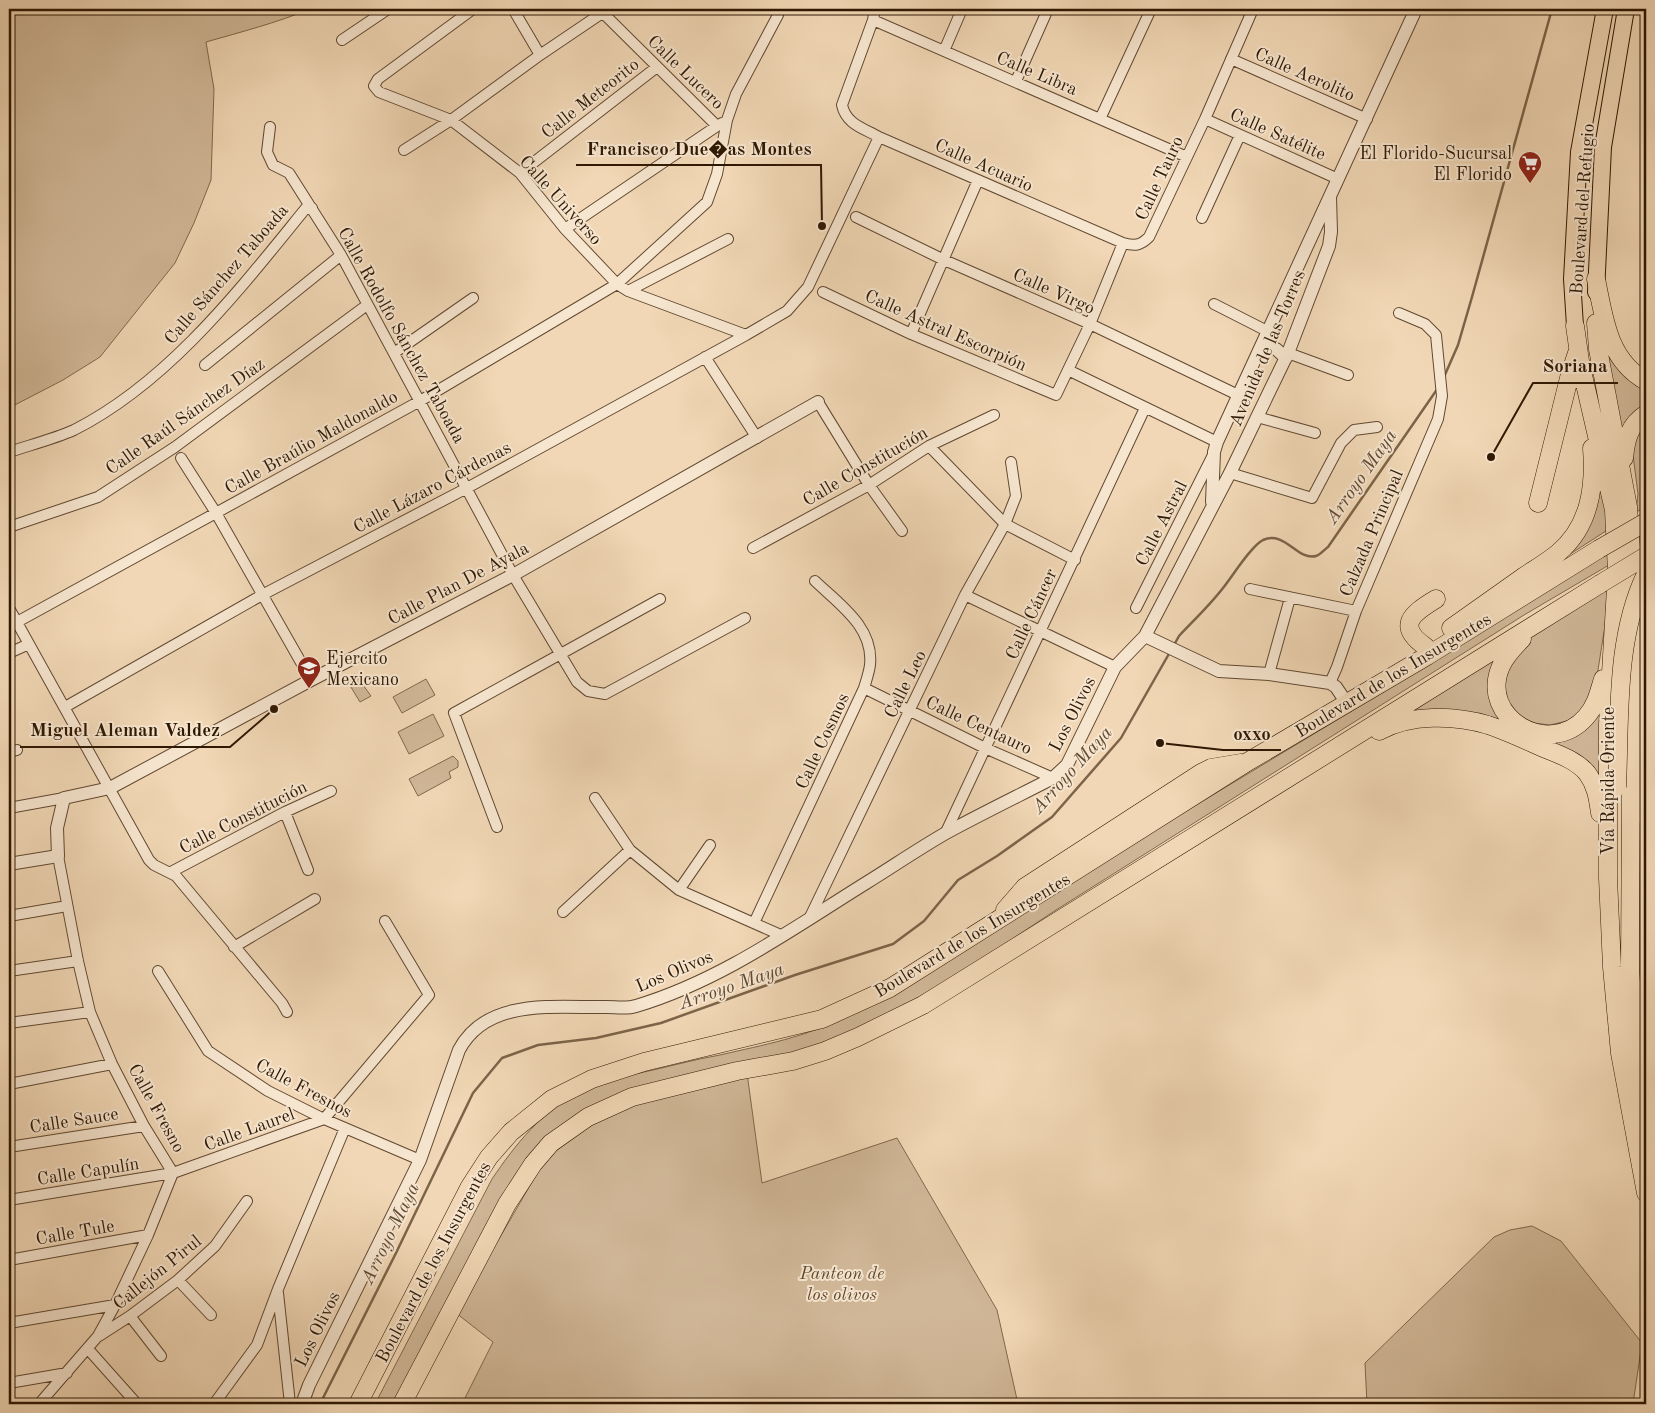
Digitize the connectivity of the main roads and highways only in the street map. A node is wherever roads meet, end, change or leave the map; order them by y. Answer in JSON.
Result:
{"nodes":[{"id":1,"x":1605,"y":9,"type":"edge"},
{"id":2,"x":1626,"y":9,"type":"edge"},
{"id":3,"x":1596,"y":279,"type":"junction"},
{"id":4,"x":1596,"y":323,"type":"joint"},
{"id":5,"x":1575,"y":326,"type":"joint"},
{"id":6,"x":1578,"y":350,"type":"junction"},
{"id":7,"x":1582,"y":371,"type":"junction"},
{"id":8,"x":1646,"y":381,"type":"edge"},
{"id":9,"x":1646,"y":414,"type":"edge"},
{"id":10,"x":1623,"y":476,"type":"junction"},
{"id":11,"x":1538,"y":503,"type":"dead end"},
{"id":12,"x":1646,"y":522,"type":"edge"},
{"id":13,"x":1643,"y":564,"type":"edge"},
{"id":14,"x":1436,"y":599,"type":"dead end"},
{"id":15,"x":1541,"y":620,"type":"junction"},
{"id":16,"x":1646,"y":628,"type":"edge"},
{"id":17,"x":1426,"y":647,"type":"junction"},
{"id":18,"x":1612,"y":649,"type":"junction"},
{"id":19,"x":1254,"y":758,"type":"junction"},
{"id":20,"x":1646,"y":781,"type":"edge"},
{"id":21,"x":1282,"y":782,"type":"junction"},
{"id":22,"x":1608,"y":878,"type":"junction"},
{"id":23,"x":1631,"y":879,"type":"junction"},
{"id":24,"x":1612,"y":967,"type":"junction"},
{"id":25,"x":1646,"y":1115,"type":"edge"},
{"id":26,"x":1646,"y":1193,"type":"edge"},
{"id":27,"x":358,"y":1404,"type":"edge"},
{"id":28,"x":402,"y":1404,"type":"edge"}],
"edges":[{"from":1,"to":5,"type":"main road","name":"Boulevard del Refugio"},
{"from":2,"to":3,"type":"main road","name":"Boulevard del Refugio"},
{"from":3,"to":4,"type":"main road","name":"Boulevard del Refugio"},
{"from":3,"to":8,"type":"highway"},
{"from":4,"to":10,"type":"highway"},
{"from":5,"to":6,"type":"highway"},
{"from":6,"to":7,"type":"highway"},
{"from":6,"to":11,"type":"highway"},
{"from":7,"to":17,"type":"highway"},
{"from":7,"to":18,"type":"highway","name":"Vía Rápida Oriente"},
{"from":9,"to":10,"type":"highway"},
{"from":10,"to":13,"type":"highway"},
{"from":12,"to":19,"type":"highway","name":"Boulevard de los Insurgentes","bridge":true},
{"from":13,"to":15,"type":"highway","name":"Boulevard de los Insurgentes","bridge":true},
{"from":13,"to":16,"type":"highway"},
{"from":13,"to":23,"type":"highway"},
{"from":13,"to":24,"type":"highway","bridge":true},
{"from":14,"to":17,"type":"highway"},
{"from":15,"to":18,"type":"highway"},
{"from":15,"to":21,"type":"highway","name":"Boulevard de los Insurgentes"},
{"from":17,"to":19,"type":"highway"},
{"from":18,"to":22,"type":"highway","name":"Vía Rápida Oriente"},
{"from":19,"to":27,"type":"highway","name":"Boulevard de los Insurgentes"},
{"from":20,"to":23,"type":"highway"},
{"from":21,"to":22,"type":"highway"},
{"from":21,"to":28,"type":"highway","name":"Boulevard de los Insurgentes"},
{"from":22,"to":24,"type":"highway","name":"Vía Rápida Oriente"},
{"from":23,"to":25,"type":"highway"},
{"from":24,"to":26,"type":"highway","name":"Vía Rápida Oriente"}]}
